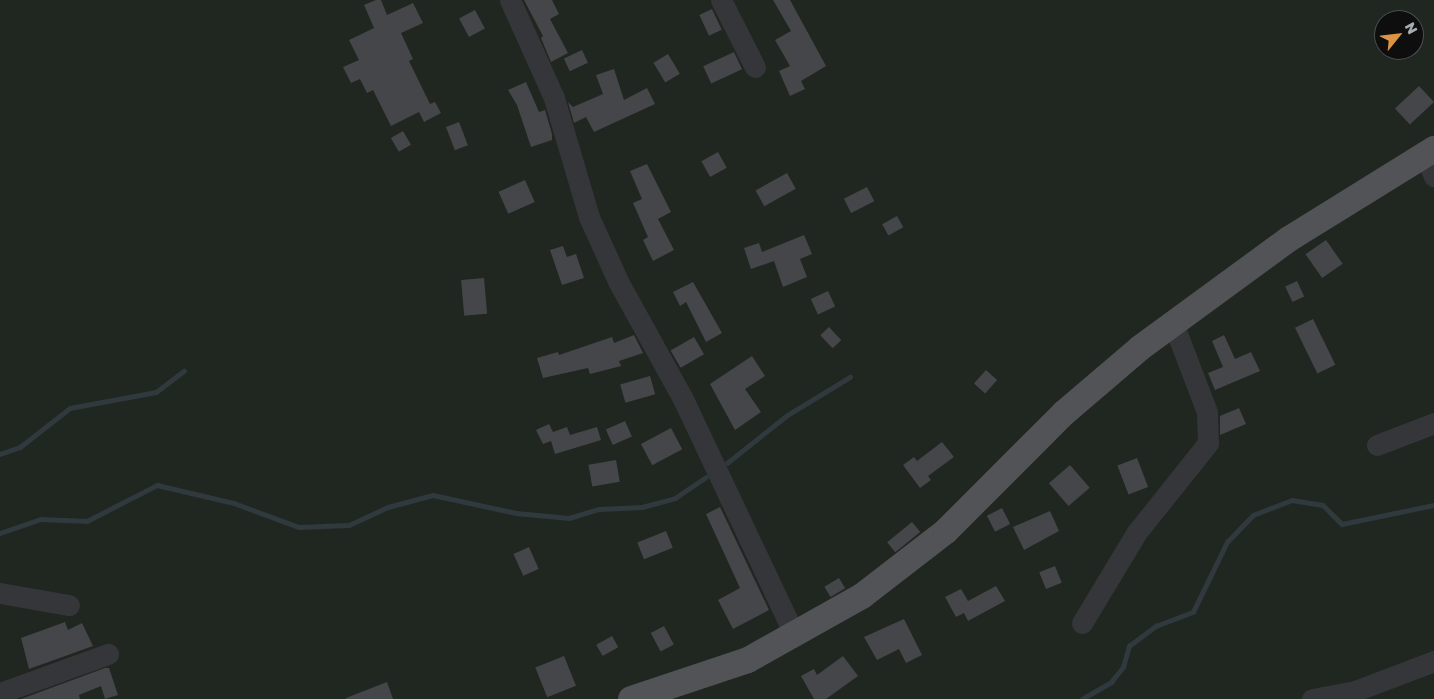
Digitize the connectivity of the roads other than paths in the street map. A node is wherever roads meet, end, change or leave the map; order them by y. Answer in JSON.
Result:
{"nodes":[{"id":1,"x":510,"y":0,"type":"edge"},
{"id":2,"x":721,"y":0,"type":"edge"},
{"id":3,"x":755,"y":67,"type":"dead end"},
{"id":4,"x":1431,"y":160,"type":"edge"},
{"id":5,"x":1173,"y":322,"type":"junction"},
{"id":6,"x":1434,"y":423,"type":"edge"},
{"id":7,"x":1377,"y":446,"type":"dead end"},
{"id":8,"x":0,"y":592,"type":"edge"},
{"id":9,"x":69,"y":605,"type":"dead end"},
{"id":10,"x":1082,"y":623,"type":"dead end"},
{"id":11,"x":795,"y":636,"type":"junction"},
{"id":12,"x":108,"y":654,"type":"dead end"},
{"id":13,"x":1434,"y":661,"type":"edge"},
{"id":14,"x":0,"y":694,"type":"edge"},
{"id":15,"x":631,"y":699,"type":"edge"},
{"id":16,"x":1312,"y":699,"type":"edge"}],
"edges":[{"from":1,"to":11,"type":"street"},
{"from":2,"to":3,"type":"street"},
{"from":4,"to":5,"type":"main road"},
{"from":5,"to":10,"type":"street"},
{"from":5,"to":11,"type":"main road"},
{"from":6,"to":7,"type":"street"},
{"from":8,"to":9,"type":"street"},
{"from":11,"to":15,"type":"main road"},
{"from":12,"to":14,"type":"street"},
{"from":13,"to":16,"type":"street"}]}
